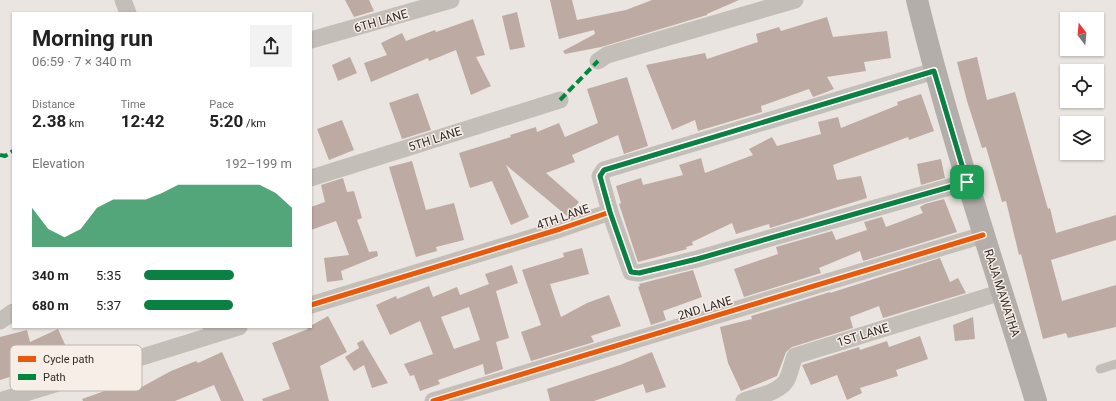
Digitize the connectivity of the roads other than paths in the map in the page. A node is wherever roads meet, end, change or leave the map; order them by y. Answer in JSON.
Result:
{"nodes":[{"id":1,"x":123,"y":0,"type":"edge"},
{"id":2,"x":451,"y":0,"type":"edge"},
{"id":3,"x":795,"y":0,"type":"edge"},
{"id":4,"x":917,"y":0,"type":"edge"},
{"id":5,"x":128,"y":12,"type":"edge"},
{"id":6,"x":312,"y":40,"type":"edge"},
{"id":7,"x":598,"y":61,"type":"dead end"},
{"id":8,"x":934,"y":71,"type":"junction"},
{"id":9,"x":560,"y":100,"type":"dead end"},
{"id":10,"x":312,"y":178,"type":"edge"},
{"id":11,"x":967,"y":182,"type":"junction"},
{"id":12,"x":610,"y":212,"type":"junction"},
{"id":13,"x":983,"y":234,"type":"junction"},
{"id":14,"x":1002,"y":292,"type":"junction"},
{"id":15,"x":312,"y":305,"type":"edge"},
{"id":16,"x":12,"y":313,"type":"edge"},
{"id":17,"x":0,"y":322,"type":"edge"},
{"id":18,"x":232,"y":328,"type":"edge"},
{"id":19,"x":212,"y":331,"type":"edge"},
{"id":20,"x":142,"y":354,"type":"edge"},
{"id":21,"x":1116,"y":364,"type":"edge"},
{"id":22,"x":1100,"y":369,"type":"dead end"},
{"id":23,"x":30,"y":391,"type":"edge"},
{"id":24,"x":0,"y":401,"type":"edge"},
{"id":25,"x":433,"y":401,"type":"edge"},
{"id":26,"x":744,"y":401,"type":"edge"},
{"id":27,"x":1036,"y":401,"type":"edge"}],
"edges":[{"from":1,"to":5,"type":"street"},
{"from":2,"to":6,"type":"street","name":"6TH LANE"},
{"from":3,"to":7,"type":"street"},
{"from":4,"to":8,"type":"street","name":"RAJA MAWATHA"},
{"from":8,"to":11,"type":"street","name":"RAJA MAWATHA"},
{"from":8,"to":12,"type":"street"},
{"from":9,"to":10,"type":"street","name":"5TH LANE"},
{"from":11,"to":12,"type":"street"},
{"from":11,"to":13,"type":"street","name":"RAJA MAWATHA"},
{"from":12,"to":15,"type":"street","name":"4TH LANE"},
{"from":13,"to":14,"type":"street","name":"RAJA MAWATHA"},
{"from":13,"to":25,"type":"street","name":"2ND LANE"},
{"from":14,"to":26,"type":"street","name":"1ST LANE"},
{"from":14,"to":27,"type":"street","name":"RAJA MAWATHA"},
{"from":16,"to":17,"type":"street"},
{"from":18,"to":19,"type":"street"},
{"from":19,"to":20,"type":"street"},
{"from":21,"to":22,"type":"lane"},
{"from":23,"to":24,"type":"street"}]}
